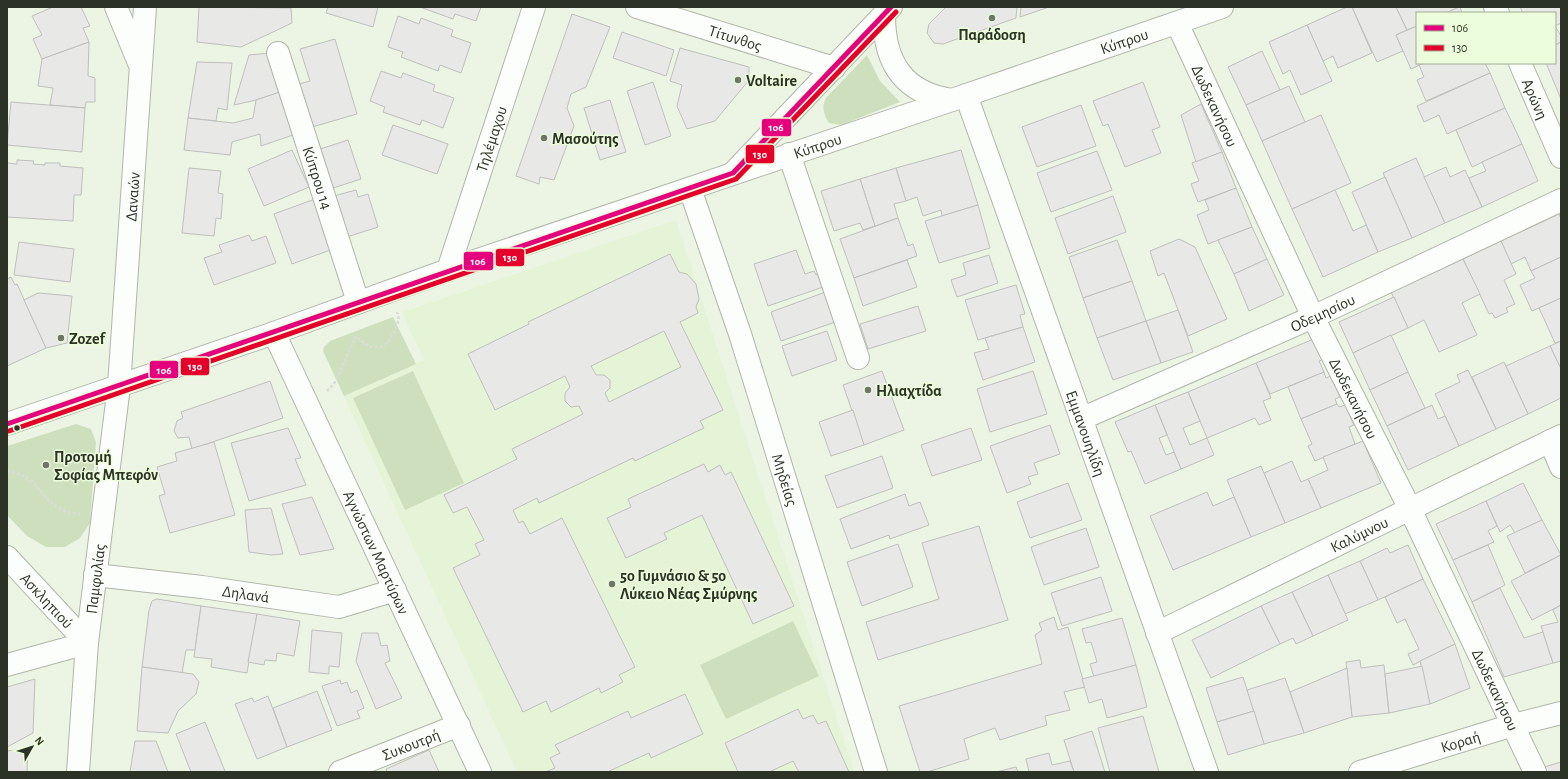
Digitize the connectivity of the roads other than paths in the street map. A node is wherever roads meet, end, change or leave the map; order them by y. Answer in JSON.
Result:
{"nodes":[{"id":1,"x":116,"y":7,"type":"edge"},
{"id":2,"x":145,"y":7,"type":"edge"},
{"id":3,"x":534,"y":7,"type":"edge"},
{"id":4,"x":637,"y":7,"type":"edge"},
{"id":5,"x":1222,"y":7,"type":"edge"},
{"id":6,"x":888,"y":11,"type":"edge"},
{"id":7,"x":1177,"y":23,"type":"junction"},
{"id":8,"x":278,"y":53,"type":"dead end"},
{"id":9,"x":1520,"y":64,"type":"edge"},
{"id":10,"x":140,"y":68,"type":"junction"},
{"id":11,"x":834,"y":68,"type":"junction"},
{"id":12,"x":959,"y":98,"type":"junction"},
{"id":13,"x":789,"y":154,"type":"junction"},
{"id":14,"x":1561,"y":157,"type":"edge"},
{"id":15,"x":733,"y":173,"type":"junction"},
{"id":16,"x":690,"y":189,"type":"junction"},
{"id":17,"x":1561,"y":200,"type":"edge"},
{"id":18,"x":448,"y":270,"type":"junction"},
{"id":19,"x":358,"y":302,"type":"junction"},
{"id":20,"x":1313,"y":318,"type":"junction"},
{"id":21,"x":274,"y":333,"type":"junction"},
{"id":22,"x":858,"y":358,"type":"dead end"},
{"id":23,"x":119,"y":386,"type":"junction"},
{"id":24,"x":1081,"y":419,"type":"junction"},
{"id":25,"x":7,"y":424,"type":"edge"},
{"id":26,"x":1556,"y":439,"type":"edge"},
{"id":27,"x":1561,"y":467,"type":"edge"},
{"id":28,"x":1410,"y":509,"type":"junction"},
{"id":29,"x":7,"y":557,"type":"edge"},
{"id":30,"x":95,"y":575,"type":"junction"},
{"id":31,"x":395,"y":590,"type":"junction"},
{"id":32,"x":1157,"y":633,"type":"junction"},
{"id":33,"x":87,"y":643,"type":"junction"},
{"id":34,"x":7,"y":665,"type":"edge"},
{"id":35,"x":1561,"y":713,"type":"edge"},
{"id":36,"x":459,"y":725,"type":"junction"},
{"id":37,"x":1513,"y":725,"type":"junction"},
{"id":38,"x":78,"y":772,"type":"edge"},
{"id":39,"x":340,"y":772,"type":"edge"},
{"id":40,"x":480,"y":772,"type":"edge"},
{"id":41,"x":876,"y":772,"type":"edge"},
{"id":42,"x":1207,"y":772,"type":"edge"},
{"id":43,"x":1360,"y":772,"type":"edge"},
{"id":44,"x":1535,"y":772,"type":"edge"}],
"edges":[{"from":1,"to":10,"type":"street"},
{"from":2,"to":10,"type":"street","name":"Δαναών"},
{"from":3,"to":18,"type":"street","name":"Τηλέμαχου"},
{"from":4,"to":11,"type":"street","name":"Τίτυνθος"},
{"from":5,"to":7,"type":"street","name":"Κύπρου"},
{"from":6,"to":11,"type":"street"},
{"from":6,"to":12,"type":"street"},
{"from":7,"to":12,"type":"street","name":"Κύπρου"},
{"from":7,"to":20,"type":"street","name":"Δωδεκανήσου"},
{"from":8,"to":19,"type":"street","name":"Κύπρου 14"},
{"from":9,"to":14,"type":"street","name":"Αρώνη"},
{"from":10,"to":23,"type":"street","name":"Δαναών"},
{"from":11,"to":15,"type":"street"},
{"from":12,"to":13,"type":"street","name":"Κύπρου"},
{"from":12,"to":24,"type":"street","name":"Εμμανουηλίδη"},
{"from":13,"to":15,"type":"street","name":"Κύπρου"},
{"from":13,"to":22,"type":"street"},
{"from":15,"to":16,"type":"street","name":"Κύπρου"},
{"from":16,"to":18,"type":"street","name":"Κύπρου"},
{"from":16,"to":41,"type":"street","name":"Μηδείας"},
{"from":17,"to":20,"type":"street","name":"Οδεμησίου"},
{"from":18,"to":19,"type":"street","name":"Κύπρου"},
{"from":19,"to":21,"type":"street","name":"Κύπρου"},
{"from":20,"to":24,"type":"street","name":"Οδεμησίου"},
{"from":20,"to":28,"type":"street","name":"Δωδεκανήσου"},
{"from":21,"to":23,"type":"street","name":"Κύπρου"},
{"from":21,"to":31,"type":"street","name":"Αγνώστων Μαρτύρων"},
{"from":23,"to":25,"type":"street","name":"Κύπρου"},
{"from":23,"to":30,"type":"street","name":"Παμφυλίας"},
{"from":24,"to":32,"type":"street","name":"Εμμανουηλίδη"},
{"from":26,"to":27,"type":"street"},
{"from":26,"to":28,"type":"street","name":"Καλύμνου"},
{"from":28,"to":32,"type":"street","name":"Καλύμνου"},
{"from":28,"to":37,"type":"street","name":"Δωδεκανήσου"},
{"from":29,"to":33,"type":"street","name":"Ασκληπιού"},
{"from":30,"to":31,"type":"street","name":"Δηλανά"},
{"from":30,"to":33,"type":"street","name":"Παμφυλίας"},
{"from":31,"to":36,"type":"street","name":"Αγνώστων Μαρτύρων"},
{"from":32,"to":42,"type":"street","name":"Εμμανουηλίδη"},
{"from":33,"to":34,"type":"street"},
{"from":33,"to":38,"type":"street","name":"Παμφυλίας"},
{"from":35,"to":37,"type":"street","name":"Κοραή"},
{"from":36,"to":39,"type":"street","name":"Συκουτρή"},
{"from":36,"to":40,"type":"street","name":"Αγνώστων Μαρτύρων"},
{"from":37,"to":43,"type":"street","name":"Κοραή"},
{"from":37,"to":44,"type":"street","name":"Δωδεκανήσου"}]}
